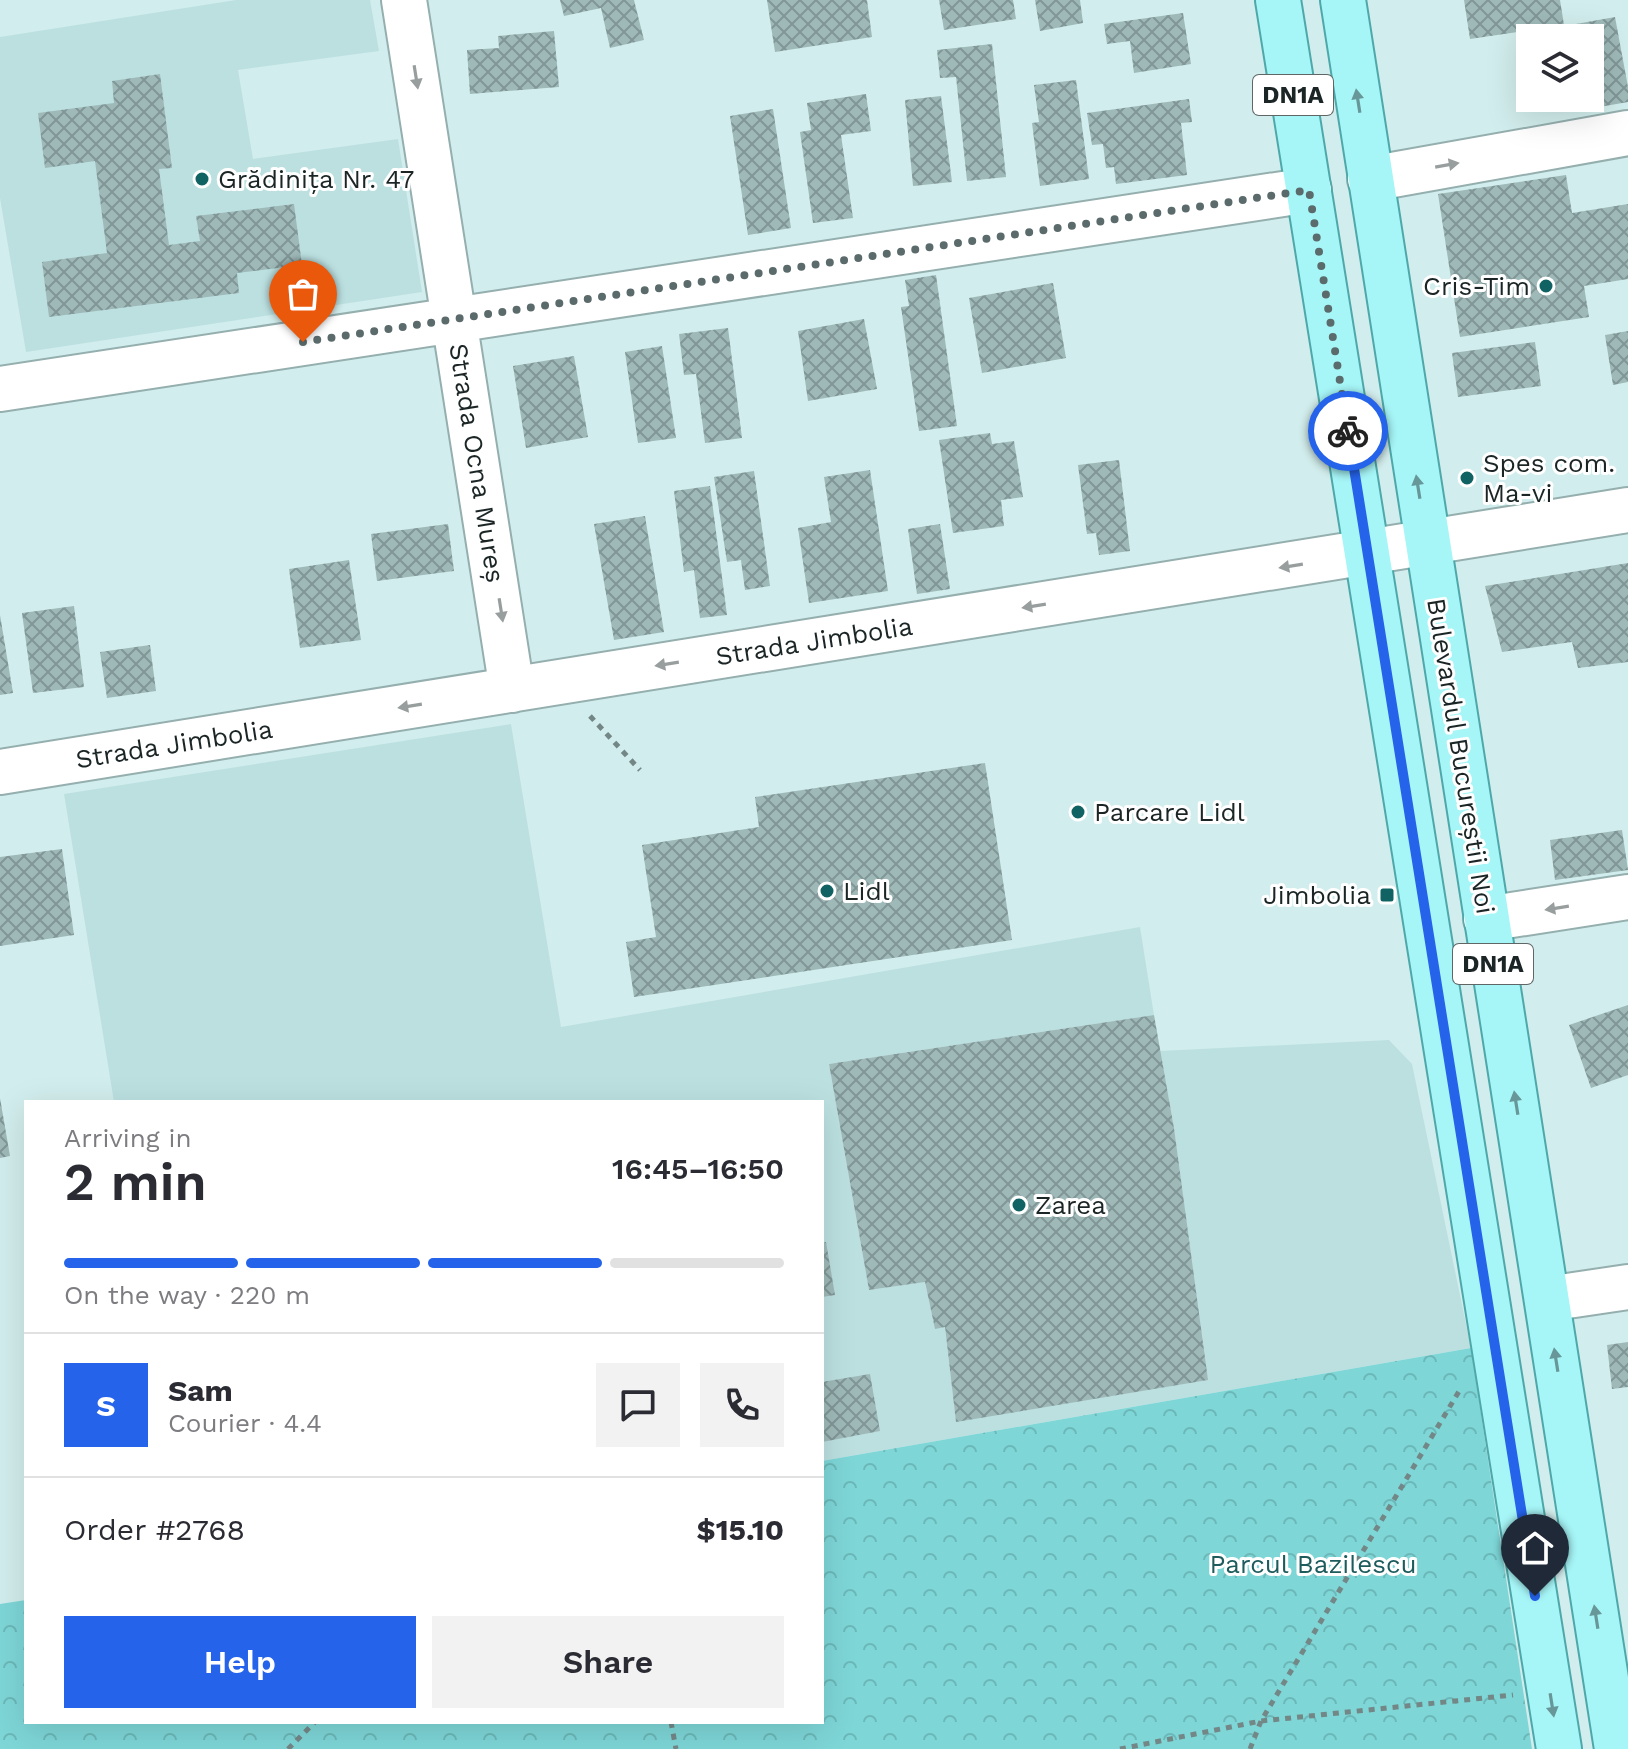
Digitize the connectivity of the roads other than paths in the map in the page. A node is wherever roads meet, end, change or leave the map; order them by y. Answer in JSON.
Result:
{"nodes":[{"id":1,"x":404,"y":0,"type":"edge"},
{"id":2,"x":1278,"y":0,"type":"edge"},
{"id":3,"x":1343,"y":0,"type":"edge"},
{"id":4,"x":1628,"y":133,"type":"edge"},
{"id":5,"x":1370,"y":179,"type":"junction"},
{"id":6,"x":1309,"y":190,"type":"junction"},
{"id":7,"x":454,"y":319,"type":"junction"},
{"id":8,"x":0,"y":389,"type":"edge"},
{"id":9,"x":1628,"y":510,"type":"edge"},
{"id":10,"x":1427,"y":543,"type":"junction"},
{"id":11,"x":1368,"y":553,"type":"junction"},
{"id":12,"x":512,"y":690,"type":"junction"},
{"id":13,"x":0,"y":772,"type":"edge"},
{"id":14,"x":1628,"y":897,"type":"edge"},
{"id":15,"x":1486,"y":919,"type":"junction"},
{"id":16,"x":1628,"y":1287,"type":"edge"},
{"id":17,"x":1547,"y":1299,"type":"junction"},
{"id":18,"x":1617,"y":1681,"type":"edge"},
{"id":19,"x":1559,"y":1749,"type":"edge"},
{"id":20,"x":1617,"y":1749,"type":"edge"}],
"edges":[{"from":1,"to":7,"type":"street","name":"Strada Ocna Mureș","one_way":true},
{"from":2,"to":6,"type":"main road","number":"DN1A"},
{"from":5,"to":3,"type":"main road","name":"Bulevardul Bucureștii Noi","number":"DN1A","one_way":true},
{"from":5,"to":4,"type":"street","one_way":true},
{"from":10,"to":5,"type":"main road","name":"Bulevardul Bucureștii Noi","number":"DN1A","one_way":true},
{"from":6,"to":7,"type":"street"},
{"from":6,"to":11,"type":"main road","number":"DN1A"},
{"from":7,"to":8,"type":"street"},
{"from":7,"to":12,"type":"street","name":"Strada Ocna Mureș","one_way":true},
{"from":9,"to":10,"type":"street","name":"Strada Jimbolia"},
{"from":10,"to":11,"type":"street","name":"Strada Jimbolia"},
{"from":10,"to":15,"type":"main road","name":"Bulevardul Bucureștii Noi","number":"DN1A"},
{"from":11,"to":12,"type":"street","name":"Strada Jimbolia","one_way":true},
{"from":11,"to":19,"type":"main road","number":"DN1A","one_way":true},
{"from":12,"to":13,"type":"street","name":"Strada Jimbolia","one_way":true},
{"from":14,"to":15,"type":"street","one_way":true},
{"from":17,"to":15,"type":"main road","name":"Bulevardul Bucureștii Noi","number":"DN1A","one_way":true},
{"from":16,"to":17,"type":"street"},
{"from":18,"to":17,"type":"main road","name":"Bulevardul Bucureștii Noi","number":"DN1A","one_way":true},
{"from":18,"to":20,"type":"main road","name":"Bulevardul Bucureștii Noi","number":"DN1A"}]}
